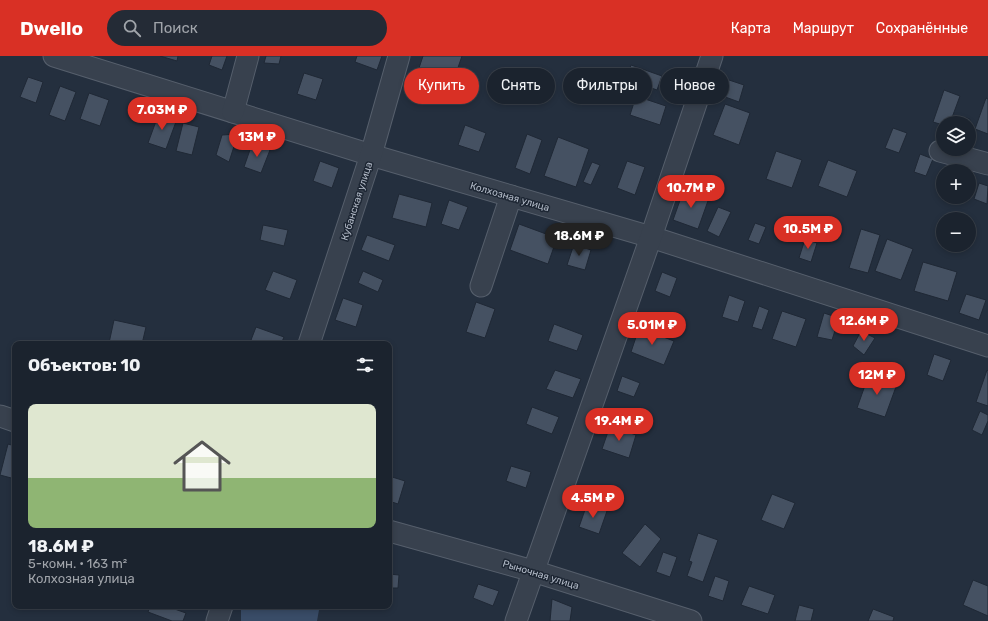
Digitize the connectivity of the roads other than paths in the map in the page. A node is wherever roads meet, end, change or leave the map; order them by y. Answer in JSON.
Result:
{"nodes":[{"id":1,"x":54,"y":56,"type":"edge"},
{"id":2,"x":248,"y":56,"type":"edge"},
{"id":3,"x":399,"y":56,"type":"edge"},
{"id":4,"x":712,"y":56,"type":"edge"},
{"id":5,"x":233,"y":112,"type":"junction"},
{"id":6,"x":371,"y":155,"type":"junction"},
{"id":7,"x":958,"y":156,"type":"edge"},
{"id":8,"x":988,"y":164,"type":"edge"},
{"id":9,"x":512,"y":196,"type":"junction"},
{"id":10,"x":651,"y":237,"type":"junction"},
{"id":11,"x":481,"y":286,"type":"dead end"},
{"id":12,"x":310,"y":341,"type":"edge"},
{"id":13,"x":988,"y":346,"type":"edge"},
{"id":14,"x":0,"y":416,"type":"edge"},
{"id":15,"x":12,"y":420,"type":"edge"},
{"id":16,"x":392,"y":532,"type":"edge"},
{"id":17,"x":533,"y":570,"type":"junction"},
{"id":18,"x":221,"y":609,"type":"edge"},
{"id":19,"x":217,"y":621,"type":"edge"},
{"id":20,"x":516,"y":621,"type":"edge"},
{"id":21,"x":691,"y":621,"type":"edge"}],
"edges":[{"from":1,"to":5,"type":"street","name":"Колхозная улица"},
{"from":2,"to":5,"type":"street"},
{"from":3,"to":6,"type":"street","name":"Кубанская улица"},
{"from":4,"to":10,"type":"street"},
{"from":5,"to":6,"type":"street","name":"Колхозная улица"},
{"from":6,"to":9,"type":"street","name":"Колхозная улица"},
{"from":6,"to":12,"type":"street","name":"Кубанская улица"},
{"from":7,"to":8,"type":"street"},
{"from":9,"to":10,"type":"street","name":"Колхозная улица"},
{"from":9,"to":11,"type":"street"},
{"from":10,"to":13,"type":"street","name":"Колхозная улица"},
{"from":10,"to":17,"type":"street"},
{"from":14,"to":15,"type":"street"},
{"from":16,"to":17,"type":"street","name":"Рыночная улица"},
{"from":17,"to":20,"type":"street"},
{"from":17,"to":21,"type":"street","name":"Рыночная улица"},
{"from":18,"to":19,"type":"street"}]}
